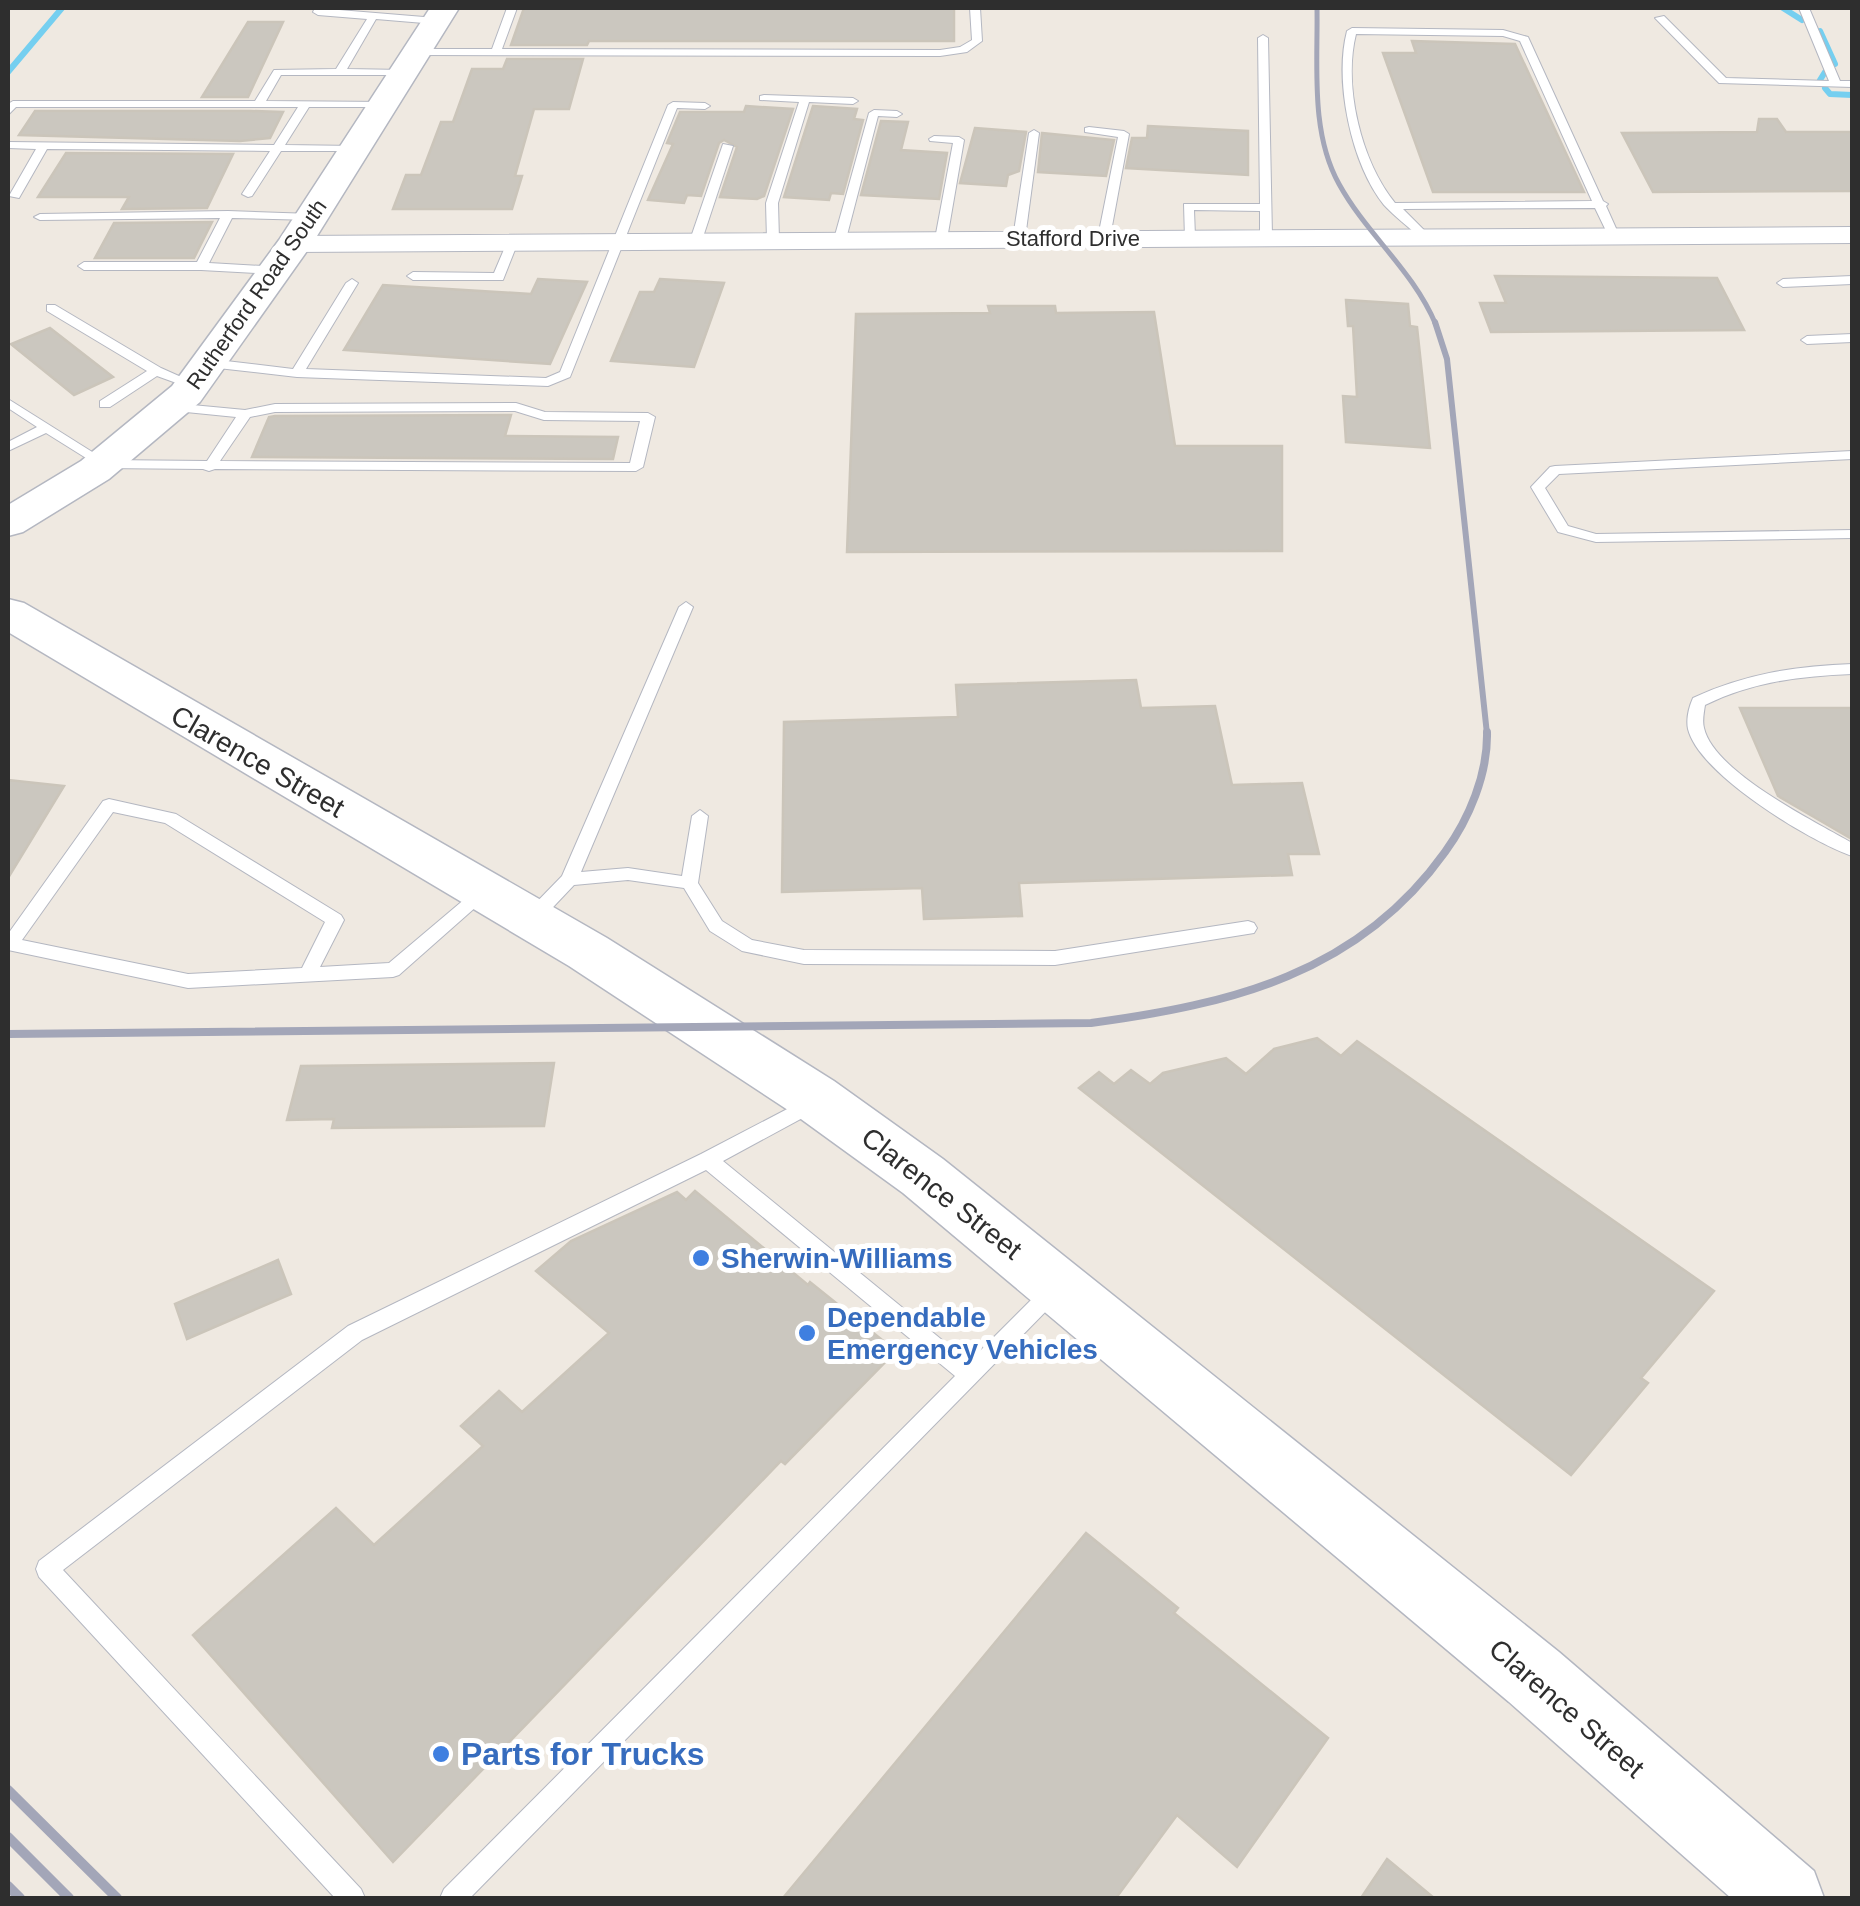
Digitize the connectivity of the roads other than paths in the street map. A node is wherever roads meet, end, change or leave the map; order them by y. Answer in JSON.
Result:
{"nodes":[{"id":1,"x":320,"y":8,"type":"edge"},
{"id":2,"x":512,"y":8,"type":"edge"},
{"id":3,"x":975,"y":8,"type":"edge"},
{"id":4,"x":1804,"y":8,"type":"edge"},
{"id":5,"x":440,"y":14,"type":"edge"},
{"id":6,"x":373,"y":16,"type":"junction"},
{"id":7,"x":1660,"y":18,"type":"dead end"},
{"id":8,"x":1262,"y":38,"type":"dead end"},
{"id":9,"x":496,"y":52,"type":"junction"},
{"id":10,"x":410,"y":62,"type":"junction"},
{"id":11,"x":340,"y":72,"type":"junction"},
{"id":12,"x":1836,"y":84,"type":"junction"},
{"id":13,"x":1852,"y":84,"type":"edge"},
{"id":14,"x":764,"y":98,"type":"dead end"},
{"id":15,"x":805,"y":99,"type":"junction"},
{"id":16,"x":852,"y":101,"type":"dead end"},
{"id":17,"x":259,"y":103,"type":"junction"},
{"id":18,"x":306,"y":103,"type":"junction"},
{"id":19,"x":382,"y":104,"type":"junction"},
{"id":20,"x":704,"y":106,"type":"dead end"},
{"id":21,"x":8,"y":112,"type":"edge"},
{"id":22,"x":897,"y":114,"type":"dead end"},
{"id":23,"x":1089,"y":130,"type":"dead end"},
{"id":24,"x":1034,"y":133,"type":"dead end"},
{"id":25,"x":934,"y":139,"type":"dead end"},
{"id":26,"x":8,"y":145,"type":"edge"},
{"id":27,"x":44,"y":145,"type":"junction"},
{"id":28,"x":727,"y":146,"type":"dead end"},
{"id":29,"x":280,"y":147,"type":"junction"},
{"id":30,"x":354,"y":149,"type":"junction"},
{"id":31,"x":248,"y":194,"type":"dead end"},
{"id":32,"x":15,"y":196,"type":"dead end"},
{"id":33,"x":1602,"y":204,"type":"junction"},
{"id":34,"x":1394,"y":206,"type":"junction"},
{"id":35,"x":1265,"y":208,"type":"junction"},
{"id":36,"x":228,"y":214,"type":"junction"},
{"id":37,"x":40,"y":217,"type":"dead end"},
{"id":38,"x":1613,"y":235,"type":"junction"},
{"id":39,"x":1852,"y":235,"type":"edge"},
{"id":40,"x":1266,"y":236,"type":"junction"},
{"id":41,"x":1422,"y":236,"type":"junction"},
{"id":42,"x":1189,"y":237,"type":"junction"},
{"id":43,"x":1019,"y":238,"type":"junction"},
{"id":44,"x":1104,"y":238,"type":"junction"},
{"id":45,"x":941,"y":239,"type":"junction"},
{"id":46,"x":696,"y":240,"type":"junction"},
{"id":47,"x":773,"y":240,"type":"junction"},
{"id":48,"x":840,"y":240,"type":"junction"},
{"id":49,"x":615,"y":241,"type":"junction"},
{"id":50,"x":512,"y":242,"type":"junction"},
{"id":51,"x":294,"y":243,"type":"junction"},
{"id":52,"x":84,"y":266,"type":"dead end"},
{"id":53,"x":201,"y":266,"type":"junction"},
{"id":54,"x":413,"y":276,"type":"dead end"},
{"id":55,"x":1852,"y":280,"type":"edge"},
{"id":56,"x":352,"y":283,"type":"dead end"},
{"id":57,"x":1783,"y":283,"type":"dead end"},
{"id":58,"x":51,"y":308,"type":"dead end"},
{"id":59,"x":1852,"y":338,"type":"edge"},
{"id":60,"x":1807,"y":340,"type":"dead end"},
{"id":61,"x":156,"y":371,"type":"junction"},
{"id":62,"x":297,"y":373,"type":"junction"},
{"id":63,"x":191,"y":385,"type":"junction"},
{"id":64,"x":8,"y":402,"type":"edge"},
{"id":65,"x":105,"y":404,"type":"dead end"},
{"id":66,"x":245,"y":414,"type":"junction"},
{"id":67,"x":46,"y":428,"type":"junction"},
{"id":68,"x":8,"y":446,"type":"edge"},
{"id":69,"x":1852,"y":455,"type":"edge"},
{"id":70,"x":102,"y":464,"type":"junction"},
{"id":71,"x":209,"y":467,"type":"junction"},
{"id":72,"x":8,"y":523,"type":"edge"},
{"id":73,"x":1852,"y":534,"type":"edge"},
{"id":74,"x":686,"y":607,"type":"dead end"},
{"id":75,"x":8,"y":613,"type":"edge"},
{"id":76,"x":1852,"y":669,"type":"edge"},
{"id":77,"x":700,"y":816,"type":"dead end"},
{"id":78,"x":1852,"y":850,"type":"edge"},
{"id":79,"x":569,"y":878,"type":"junction"},
{"id":80,"x":689,"y":883,"type":"junction"},
{"id":81,"x":486,"y":890,"type":"junction"},
{"id":82,"x":532,"y":919,"type":"junction"},
{"id":83,"x":1248,"y":928,"type":"dead end"},
{"id":84,"x":9,"y":944,"type":"edge"},
{"id":85,"x":308,"y":975,"type":"junction"},
{"id":86,"x":822,"y":1099,"type":"junction"},
{"id":87,"x":708,"y":1160,"type":"junction"},
{"id":88,"x":1058,"y":1286,"type":"junction"},
{"id":89,"x":968,"y":1374,"type":"junction"},
{"id":90,"x":352,"y":1898,"type":"edge"},
{"id":91,"x":453,"y":1898,"type":"edge"},
{"id":92,"x":1787,"y":1898,"type":"edge"}],
"edges":[{"from":1,"to":6,"type":"lane"},
{"from":2,"to":9,"type":"lane"},
{"from":3,"to":9,"type":"lane"},
{"from":4,"to":12,"type":"lane"},
{"from":5,"to":6,"type":"lane"},
{"from":5,"to":10,"type":"street","name":"Rutherford Road South"},
{"from":6,"to":11,"type":"lane"},
{"from":7,"to":12,"type":"lane"},
{"from":8,"to":35,"type":"lane"},
{"from":9,"to":10,"type":"lane"},
{"from":10,"to":11,"type":"lane"},
{"from":10,"to":19,"type":"street","name":"Rutherford Road South"},
{"from":11,"to":17,"type":"lane"},
{"from":12,"to":13,"type":"lane"},
{"from":14,"to":15,"type":"lane"},
{"from":15,"to":16,"type":"lane"},
{"from":15,"to":47,"type":"lane"},
{"from":17,"to":18,"type":"lane"},
{"from":17,"to":21,"type":"lane"},
{"from":18,"to":19,"type":"lane"},
{"from":18,"to":29,"type":"lane"},
{"from":19,"to":30,"type":"street","name":"Rutherford Road South"},
{"from":20,"to":49,"type":"lane"},
{"from":22,"to":48,"type":"lane"},
{"from":23,"to":44,"type":"lane"},
{"from":24,"to":43,"type":"lane"},
{"from":25,"to":45,"type":"lane"},
{"from":26,"to":27,"type":"lane"},
{"from":27,"to":29,"type":"lane"},
{"from":27,"to":32,"type":"lane"},
{"from":28,"to":46,"type":"lane"},
{"from":29,"to":30,"type":"lane"},
{"from":29,"to":31,"type":"lane"},
{"from":30,"to":51,"type":"street","name":"Rutherford Road South"},
{"from":33,"to":34,"type":"lane"},
{"from":33,"to":34,"type":"lane"},
{"from":33,"to":38,"type":"lane"},
{"from":34,"to":41,"type":"lane"},
{"from":35,"to":40,"type":"lane"},
{"from":35,"to":42,"type":"lane"},
{"from":36,"to":37,"type":"lane"},
{"from":36,"to":51,"type":"lane"},
{"from":36,"to":53,"type":"lane"},
{"from":38,"to":39,"type":"street","name":"Stafford Drive"},
{"from":38,"to":41,"type":"street","name":"Stafford Drive"},
{"from":40,"to":41,"type":"street","name":"Stafford Drive"},
{"from":40,"to":42,"type":"street","name":"Stafford Drive"},
{"from":42,"to":44,"type":"street","name":"Stafford Drive"},
{"from":43,"to":44,"type":"street","name":"Stafford Drive"},
{"from":43,"to":45,"type":"street","name":"Stafford Drive"},
{"from":45,"to":48,"type":"street","name":"Stafford Drive"},
{"from":46,"to":47,"type":"street","name":"Stafford Drive"},
{"from":46,"to":49,"type":"street","name":"Stafford Drive"},
{"from":47,"to":48,"type":"street","name":"Stafford Drive"},
{"from":49,"to":50,"type":"street","name":"Stafford Drive"},
{"from":49,"to":62,"type":"lane"},
{"from":50,"to":51,"type":"street","name":"Stafford Drive"},
{"from":50,"to":54,"type":"lane"},
{"from":51,"to":53,"type":"lane"},
{"from":51,"to":63,"type":"street","name":"Rutherford Road South"},
{"from":52,"to":53,"type":"lane"},
{"from":55,"to":57,"type":"lane"},
{"from":56,"to":62,"type":"lane"},
{"from":58,"to":61,"type":"lane"},
{"from":59,"to":60,"type":"lane"},
{"from":61,"to":63,"type":"lane"},
{"from":61,"to":65,"type":"lane"},
{"from":62,"to":63,"type":"lane"},
{"from":63,"to":66,"type":"lane"},
{"from":63,"to":70,"type":"street","name":"Rutherford Road South"},
{"from":64,"to":67,"type":"lane"},
{"from":66,"to":71,"type":"lane"},
{"from":66,"to":71,"type":"lane"},
{"from":67,"to":68,"type":"lane"},
{"from":67,"to":70,"type":"lane"},
{"from":69,"to":73,"type":"lane"},
{"from":70,"to":71,"type":"lane"},
{"from":70,"to":72,"type":"street","name":"Rutherford Road South"},
{"from":74,"to":79,"type":"lane"},
{"from":75,"to":81,"type":"street","name":"Clarence Street"},
{"from":76,"to":78,"type":"lane"},
{"from":77,"to":80,"type":"lane"},
{"from":79,"to":80,"type":"lane"},
{"from":79,"to":82,"type":"lane"},
{"from":80,"to":83,"type":"lane"},
{"from":81,"to":82,"type":"street","name":"Clarence Street"},
{"from":81,"to":85,"type":"lane"},
{"from":82,"to":86,"type":"street","name":"Clarence Street"},
{"from":84,"to":85,"type":"lane"},
{"from":84,"to":85,"type":"lane"},
{"from":86,"to":87,"type":"lane"},
{"from":86,"to":88,"type":"street","name":"Clarence Street"},
{"from":87,"to":89,"type":"lane"},
{"from":87,"to":90,"type":"lane"},
{"from":88,"to":89,"type":"lane"},
{"from":88,"to":92,"type":"street","name":"Clarence Street"},
{"from":89,"to":91,"type":"lane"}]}
